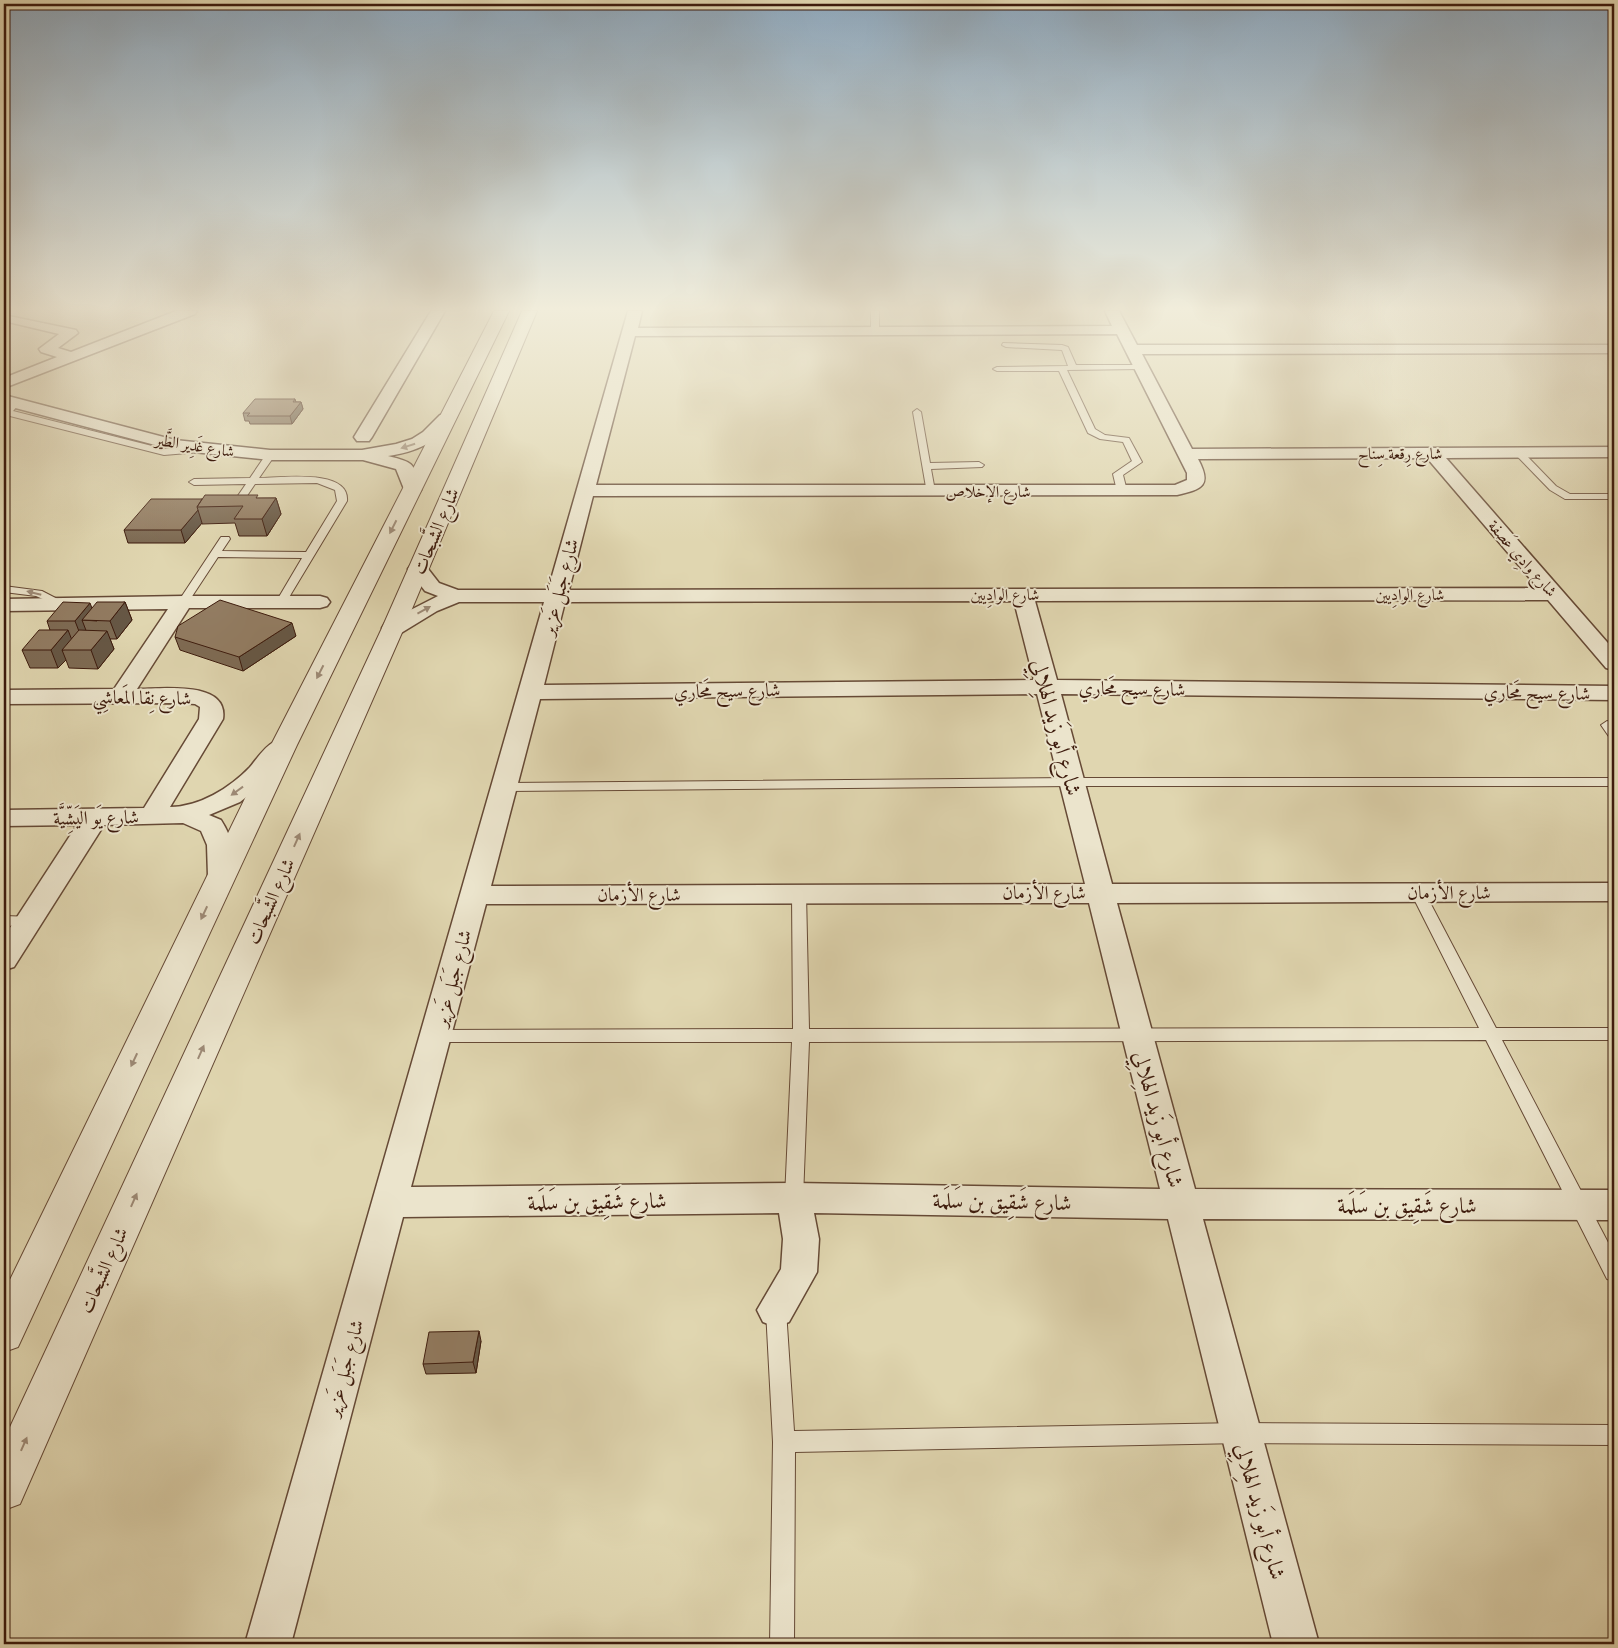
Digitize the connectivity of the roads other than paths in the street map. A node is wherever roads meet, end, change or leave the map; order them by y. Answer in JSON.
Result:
{"nodes":[{"id":1,"x":392,"y":388,"type":"edge"},
{"id":2,"x":462,"y":388,"type":"edge"},
{"id":3,"x":497,"y":388,"type":"edge"},
{"id":4,"x":614,"y":388,"type":"edge"},
{"id":5,"x":1071,"y":388,"type":"edge"},
{"id":6,"x":1152,"y":388,"type":"edge"},
{"id":7,"x":10,"y":402,"type":"edge"},
{"id":8,"x":917,"y":412,"type":"dead end"},
{"id":9,"x":446,"y":419,"type":"junction"},
{"id":10,"x":363,"y":437,"type":"dead end"},
{"id":11,"x":1519,"y":452,"type":"junction"},
{"id":12,"x":1614,"y":452,"type":"edge"},
{"id":13,"x":1432,"y":453,"type":"junction"},
{"id":14,"x":1186,"y":454,"type":"junction"},
{"id":15,"x":270,"y":455,"type":"junction"},
{"id":16,"x":362,"y":456,"type":"junction"},
{"id":17,"x":979,"y":465,"type":"dead end"},
{"id":18,"x":926,"y":466,"type":"junction"},
{"id":19,"x":252,"y":480,"type":"junction"},
{"id":20,"x":194,"y":482,"type":"dead end"},
{"id":21,"x":412,"y":490,"type":"junction"},
{"id":22,"x":585,"y":491,"type":"junction"},
{"id":23,"x":930,"y":491,"type":"junction"},
{"id":24,"x":1122,"y":491,"type":"junction"},
{"id":25,"x":1612,"y":497,"type":"dead end"},
{"id":26,"x":233,"y":510,"type":"edge"},
{"id":27,"x":225,"y":539,"type":"dead end"},
{"id":28,"x":215,"y":554,"type":"junction"},
{"id":29,"x":309,"y":555,"type":"junction"},
{"id":30,"x":418,"y":569,"type":"junction"},
{"id":31,"x":4,"y":589,"type":"edge"},
{"id":32,"x":1022,"y":594,"type":"junction"},
{"id":33,"x":1554,"y":594,"type":"junction"},
{"id":34,"x":456,"y":596,"type":"junction"},
{"id":35,"x":557,"y":597,"type":"junction"},
{"id":36,"x":183,"y":602,"type":"junction"},
{"id":37,"x":281,"y":602,"type":"junction"},
{"id":38,"x":320,"y":602,"type":"dead end"},
{"id":39,"x":4,"y":605,"type":"edge"},
{"id":40,"x":63,"y":605,"type":"junction"},
{"id":41,"x":394,"y":628,"type":"junction"},
{"id":42,"x":1614,"y":664,"type":"edge"},
{"id":43,"x":1047,"y":687,"type":"junction"},
{"id":44,"x":530,"y":692,"type":"junction"},
{"id":45,"x":1614,"y":693,"type":"edge"},
{"id":46,"x":122,"y":695,"type":"junction"},
{"id":47,"x":4,"y":697,"type":"edge"},
{"id":48,"x":284,"y":745,"type":"junction"},
{"id":49,"x":1072,"y":782,"type":"junction"},
{"id":50,"x":1614,"y":782,"type":"edge"},
{"id":51,"x":504,"y":787,"type":"junction"},
{"id":52,"x":187,"y":815,"type":"junction"},
{"id":53,"x":152,"y":816,"type":"junction"},
{"id":54,"x":4,"y":818,"type":"edge"},
{"id":55,"x":95,"y":818,"type":"junction"},
{"id":56,"x":222,"y":876,"type":"junction"},
{"id":57,"x":1100,"y":892,"type":"junction"},
{"id":58,"x":1417,"y":892,"type":"junction"},
{"id":59,"x":1614,"y":892,"type":"edge"},
{"id":60,"x":798,"y":893,"type":"junction"},
{"id":61,"x":475,"y":895,"type":"junction"},
{"id":62,"x":16,"y":921,"type":"edge"},
{"id":63,"x":4,"y":960,"type":"edge"},
{"id":64,"x":801,"y":1034,"type":"junction"},
{"id":65,"x":1491,"y":1034,"type":"junction"},
{"id":66,"x":1614,"y":1034,"type":"edge"},
{"id":67,"x":436,"y":1036,"type":"junction"},
{"id":68,"x":1138,"y":1036,"type":"junction"},
{"id":69,"x":794,"y":1198,"type":"junction"},
{"id":70,"x":390,"y":1202,"type":"junction"},
{"id":71,"x":1182,"y":1204,"type":"junction"},
{"id":72,"x":1580,"y":1205,"type":"junction"},
{"id":73,"x":1614,"y":1205,"type":"edge"},
{"id":74,"x":1614,"y":1273,"type":"edge"},
{"id":75,"x":776,"y":1310,"type":"joint"},
{"id":76,"x":4,"y":1334,"type":"edge"},
{"id":77,"x":1241,"y":1433,"type":"junction"},
{"id":78,"x":1614,"y":1435,"type":"edge"},
{"id":79,"x":784,"y":1442,"type":"junction"},
{"id":80,"x":4,"y":1488,"type":"edge"},
{"id":81,"x":268,"y":1644,"type":"edge"},
{"id":82,"x":782,"y":1644,"type":"edge"},
{"id":83,"x":1296,"y":1644,"type":"edge"}],
"edges":[{"from":1,"to":10,"type":"street"},
{"from":2,"to":9,"type":"street","name":"شارع الشَّبحات"},
{"from":3,"to":30,"type":"street","name":"شارع الشَّبحات"},
{"from":4,"to":22,"type":"street","name":"شارع جَبَل عَزير"},
{"from":5,"to":24,"type":"lane"},
{"from":6,"to":14,"type":"street","name":"شارع الإخلاص"},
{"from":7,"to":15,"type":"street","name":"شارع غَدِير الطَّير"},
{"from":8,"to":18,"type":"lane"},
{"from":9,"to":16,"type":"street","name":"شارع غَدِير الطَّير","one_way":true},
{"from":9,"to":21,"type":"street","name":"شارع الشَّبحات"},
{"from":11,"to":12,"type":"street","name":"شارع رِقعة سِناح"},
{"from":11,"to":13,"type":"street","name":"شارع رِقعة سِناح"},
{"from":11,"to":25,"type":"lane"},
{"from":13,"to":14,"type":"street","name":"شارع رِقعة سِناح"},
{"from":13,"to":33,"type":"street","name":"شارع وادِي عَصفة"},
{"from":14,"to":24,"type":"street","name":"شارع الإخلاص"},
{"from":15,"to":16,"type":"street","name":"شارع غَدِير الطَّير"},
{"from":15,"to":19,"type":"lane"},
{"from":16,"to":21,"type":"street","name":"شارع غَدِير الطَّير"},
{"from":17,"to":18,"type":"lane"},
{"from":18,"to":23,"type":"lane"},
{"from":19,"to":20,"type":"lane"},
{"from":19,"to":26,"type":"lane"},
{"from":19,"to":29,"type":"lane"},
{"from":21,"to":48,"type":"street","name":"شارع الشَّبحات","one_way":true},
{"from":22,"to":23,"type":"street","name":"شارع الإخلاص"},
{"from":22,"to":35,"type":"street","name":"شارع جَبَل عَزير"},
{"from":23,"to":24,"type":"street","name":"شارع الإخلاص"},
{"from":27,"to":28,"type":"lane"},
{"from":28,"to":29,"type":"lane"},
{"from":28,"to":36,"type":"lane"},
{"from":29,"to":37,"type":"lane"},
{"from":30,"to":34,"type":"street","name":"شارع الوادِيين"},
{"from":30,"to":41,"type":"street","name":"شارع الشَّبحات"},
{"from":40,"to":31,"type":"lane","one_way":true},
{"from":32,"to":33,"type":"street","name":"شارع الوادِيين"},
{"from":32,"to":35,"type":"street","name":"شارع الوادِيين"},
{"from":32,"to":43,"type":"street","name":"شارع أبو زَيد الهِلالِي"},
{"from":33,"to":42,"type":"street","name":"شارع وادِي عَصفة"},
{"from":34,"to":35,"type":"street","name":"شارع الوادِيين"},
{"from":41,"to":34,"type":"street","name":"شارع الوادِيين","one_way":true},
{"from":35,"to":44,"type":"street","name":"شارع جَبَل عَزير"},
{"from":36,"to":37,"type":"street"},
{"from":36,"to":40,"type":"street"},
{"from":36,"to":46,"type":"street"},
{"from":37,"to":38,"type":"street"},
{"from":39,"to":40,"type":"street"},
{"from":80,"to":41,"type":"street","name":"شارع الشَّبحات","one_way":true},
{"from":43,"to":44,"type":"street","name":"شارع سيح مَحاري"},
{"from":43,"to":45,"type":"street","name":"شارع سيح مَحاري"},
{"from":43,"to":49,"type":"street","name":"شارع أبو زَيد الهِلالِي"},
{"from":44,"to":51,"type":"street","name":"شارع جَبَل عَزير"},
{"from":46,"to":47,"type":"street","name":"شارع نِقا المَعاشِي"},
{"from":46,"to":53,"type":"street","name":"شارع نِقا المَعاشِي"},
{"from":48,"to":52,"type":"street","name":"شارع يَو اليَشِّيَّة","one_way":true},
{"from":48,"to":56,"type":"street","name":"شارع الشَّبحات"},
{"from":49,"to":50,"type":"lane"},
{"from":49,"to":51,"type":"lane"},
{"from":49,"to":57,"type":"street","name":"شارع أبو زَيد الهِلالِي"},
{"from":51,"to":61,"type":"street","name":"شارع جَبَل عَزير"},
{"from":52,"to":53,"type":"street","name":"شارع يَو اليَشِّيَّة"},
{"from":52,"to":56,"type":"street","name":"شارع يَو اليَشِّيَّة"},
{"from":53,"to":55,"type":"street","name":"شارع يَو اليَشِّيَّة"},
{"from":54,"to":55,"type":"street","name":"شارع يَو اليَشِّيَّة"},
{"from":55,"to":62,"type":"street"},
{"from":56,"to":76,"type":"street","name":"شارع الشَّبحات","one_way":true},
{"from":57,"to":58,"type":"street","name":"شارع الأزمان"},
{"from":57,"to":60,"type":"street","name":"شارع الأزمان"},
{"from":57,"to":68,"type":"street","name":"شارع أبو زَيد الهِلالِي"},
{"from":58,"to":59,"type":"street","name":"شارع الأزمان"},
{"from":58,"to":65,"type":"lane"},
{"from":60,"to":61,"type":"street","name":"شارع الأزمان"},
{"from":60,"to":64,"type":"lane"},
{"from":61,"to":67,"type":"street","name":"شارع جَبَل عَزير"},
{"from":62,"to":63,"type":"street"},
{"from":64,"to":67,"type":"lane"},
{"from":64,"to":68,"type":"lane"},
{"from":64,"to":69,"type":"lane"},
{"from":65,"to":66,"type":"lane"},
{"from":65,"to":68,"type":"lane"},
{"from":65,"to":72,"type":"lane"},
{"from":67,"to":70,"type":"street","name":"شارع جَبَل عَزير"},
{"from":68,"to":71,"type":"street","name":"شارع أبو زَيد الهِلالِي"},
{"from":69,"to":70,"type":"street","name":"شارع شَقِيق بن سَلَمة"},
{"from":69,"to":71,"type":"street","name":"شارع شَقِيق بن سَلَمة"},
{"from":69,"to":75,"type":"street"},
{"from":70,"to":81,"type":"street","name":"شارع جَبَل عَزير"},
{"from":71,"to":72,"type":"street","name":"شارع شَقِيق بن سَلَمة"},
{"from":71,"to":77,"type":"street","name":"شارع أبو زَيد الهِلالِي"},
{"from":72,"to":73,"type":"street","name":"شارع شَقِيق بن سَلَمة"},
{"from":72,"to":74,"type":"lane"},
{"from":75,"to":79,"type":"lane"},
{"from":77,"to":78,"type":"lane"},
{"from":77,"to":79,"type":"lane"},
{"from":77,"to":83,"type":"street","name":"شارع أبو زَيد الهِلالِي"},
{"from":79,"to":82,"type":"lane"}]}
